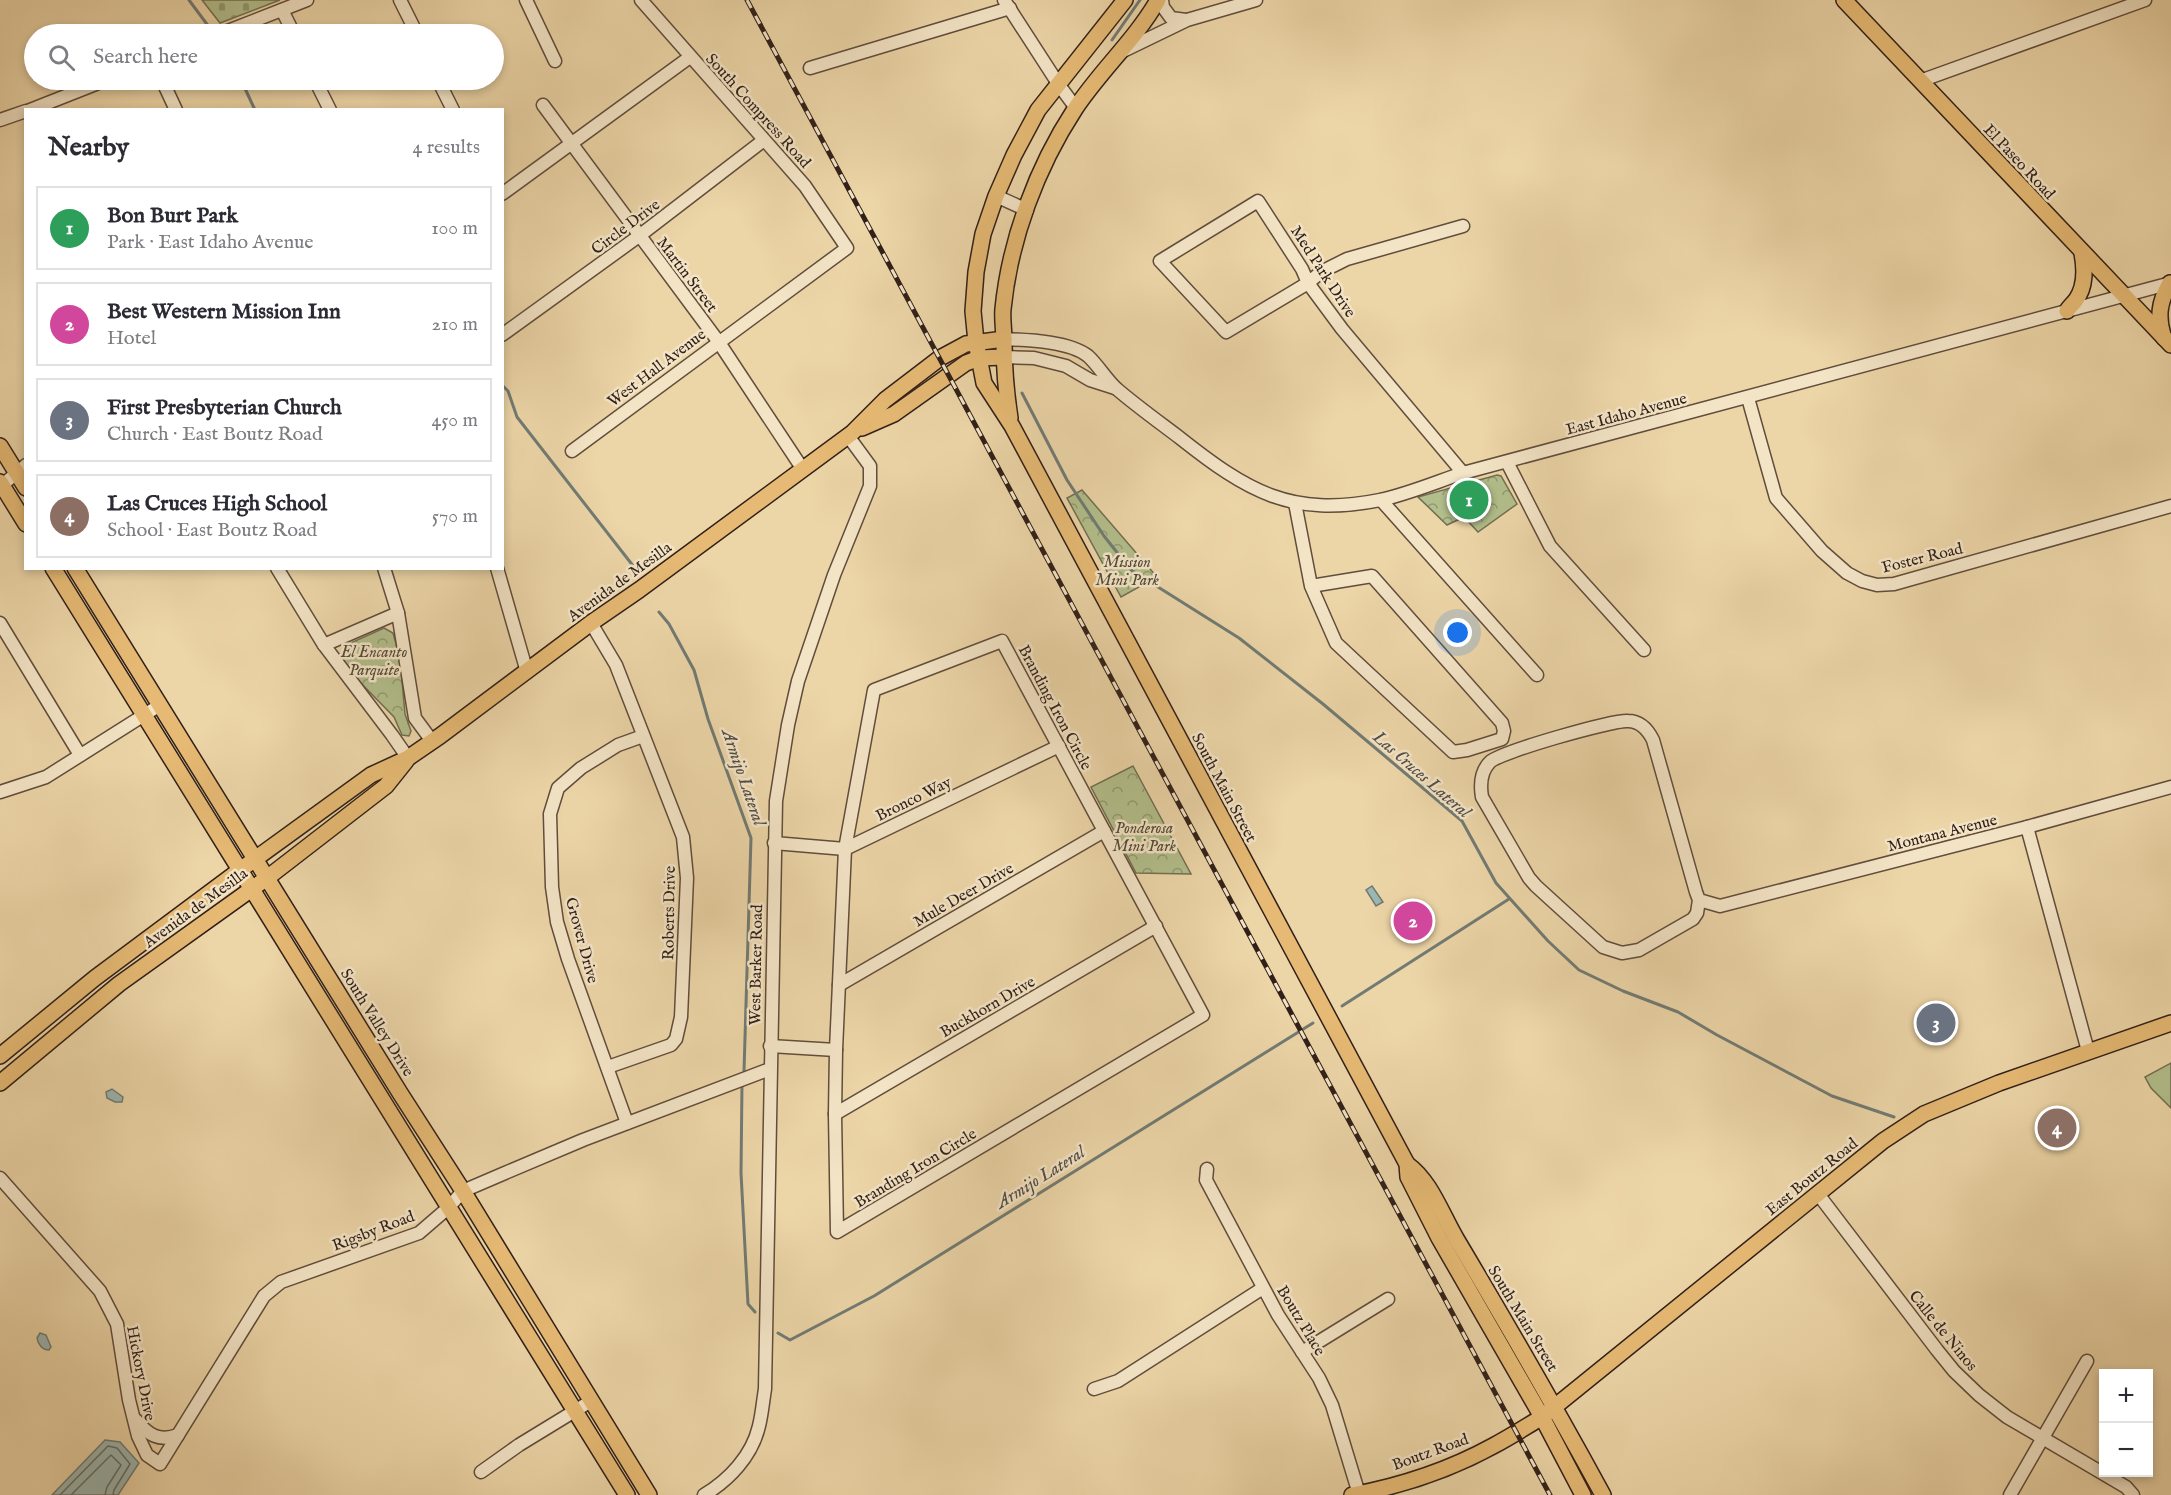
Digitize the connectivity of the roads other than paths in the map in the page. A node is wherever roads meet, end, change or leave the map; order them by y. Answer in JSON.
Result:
{"nodes":[{"id":1,"x":308,"y":0,"type":"edge"},
{"id":2,"x":400,"y":0,"type":"edge"},
{"id":3,"x":526,"y":0,"type":"edge"},
{"id":4,"x":641,"y":0,"type":"edge"},
{"id":5,"x":1125,"y":0,"type":"edge"},
{"id":6,"x":1160,"y":0,"type":"edge"},
{"id":7,"x":1256,"y":0,"type":"edge"},
{"id":8,"x":1844,"y":0,"type":"edge"},
{"id":9,"x":2145,"y":0,"type":"edge"},
{"id":10,"x":1007,"y":4,"type":"edge"},
{"id":11,"x":282,"y":10,"type":"junction"},
{"id":12,"x":1187,"y":20,"type":"junction"},
{"id":13,"x":246,"y":24,"type":"edge"},
{"id":14,"x":289,"y":24,"type":"edge"},
{"id":15,"x":412,"y":24,"type":"edge"},
{"id":16,"x":1122,"y":51,"type":"junction"},
{"id":17,"x":690,"y":57,"type":"junction"},
{"id":18,"x":555,"y":62,"type":"dead end"},
{"id":19,"x":810,"y":68,"type":"dead end"},
{"id":20,"x":1920,"y":81,"type":"junction"},
{"id":21,"x":1059,"y":85,"type":"junction"},
{"id":22,"x":84,"y":90,"type":"edge"},
{"id":23,"x":167,"y":90,"type":"edge"},
{"id":24,"x":320,"y":90,"type":"edge"},
{"id":25,"x":443,"y":90,"type":"edge"},
{"id":26,"x":543,"y":105,"type":"dead end"},
{"id":27,"x":50,"y":106,"type":"edge"},
{"id":28,"x":175,"y":108,"type":"edge"},
{"id":29,"x":329,"y":108,"type":"edge"},
{"id":30,"x":452,"y":108,"type":"edge"},
{"id":31,"x":1076,"y":108,"type":"junction"},
{"id":32,"x":24,"y":112,"type":"edge"},
{"id":33,"x":0,"y":120,"type":"edge"},
{"id":34,"x":764,"y":140,"type":"junction"},
{"id":35,"x":573,"y":143,"type":"junction"},
{"id":36,"x":504,"y":193,"type":"edge"},
{"id":37,"x":996,"y":196,"type":"junction"},
{"id":38,"x":1027,"y":210,"type":"junction"},
{"id":39,"x":1463,"y":226,"type":"dead end"},
{"id":40,"x":639,"y":236,"type":"junction"},
{"id":41,"x":847,"y":248,"type":"joint"},
{"id":42,"x":2082,"y":253,"type":"junction"},
{"id":43,"x":1308,"y":283,"type":"junction"},
{"id":44,"x":2171,"y":283,"type":"edge"},
{"id":45,"x":2123,"y":296,"type":"junction"},
{"id":46,"x":2067,"y":312,"type":"junction"},
{"id":47,"x":504,"y":334,"type":"edge"},
{"id":48,"x":1004,"y":339,"type":"junction"},
{"id":49,"x":718,"y":341,"type":"junction"},
{"id":50,"x":2167,"y":341,"type":"edge"},
{"id":51,"x":976,"y":342,"type":"junction"},
{"id":52,"x":1004,"y":357,"type":"junction"},
{"id":53,"x":979,"y":358,"type":"junction"},
{"id":54,"x":1116,"y":388,"type":"junction"},
{"id":55,"x":1748,"y":398,"type":"junction"},
{"id":56,"x":1012,"y":426,"type":"junction"},
{"id":57,"x":850,"y":434,"type":"junction"},
{"id":58,"x":0,"y":446,"type":"edge"},
{"id":59,"x":572,"y":450,"type":"dead end"},
{"id":60,"x":1507,"y":462,"type":"junction"},
{"id":61,"x":802,"y":468,"type":"junction"},
{"id":62,"x":21,"y":469,"type":"edge"},
{"id":63,"x":1463,"y":473,"type":"junction"},
{"id":64,"x":1,"y":485,"type":"edge"},
{"id":65,"x":1381,"y":500,"type":"junction"},
{"id":66,"x":1295,"y":503,"type":"junction"},
{"id":67,"x":2171,"y":506,"type":"edge"},
{"id":68,"x":24,"y":521,"type":"edge"},
{"id":69,"x":54,"y":570,"type":"edge"},
{"id":70,"x":76,"y":570,"type":"edge"},
{"id":71,"x":278,"y":570,"type":"edge"},
{"id":72,"x":385,"y":570,"type":"edge"},
{"id":73,"x":497,"y":570,"type":"edge"},
{"id":74,"x":1311,"y":586,"type":"junction"},
{"id":75,"x":398,"y":613,"type":"junction"},
{"id":76,"x":0,"y":623,"type":"edge"},
{"id":77,"x":591,"y":623,"type":"junction"},
{"id":78,"x":324,"y":645,"type":"junction"},
{"id":79,"x":1644,"y":650,"type":"dead end"},
{"id":80,"x":527,"y":672,"type":"junction"},
{"id":81,"x":1537,"y":675,"type":"dead end"},
{"id":82,"x":160,"y":705,"type":"junction"},
{"id":83,"x":144,"y":715,"type":"junction"},
{"id":84,"x":643,"y":736,"type":"junction"},
{"id":85,"x":432,"y":741,"type":"junction"},
{"id":86,"x":1059,"y":746,"type":"junction"},
{"id":87,"x":80,"y":755,"type":"junction"},
{"id":88,"x":408,"y":758,"type":"junction"},
{"id":89,"x":2171,"y":787,"type":"edge"},
{"id":90,"x":0,"y":792,"type":"edge"},
{"id":91,"x":2027,"y":827,"type":"junction"},
{"id":92,"x":1104,"y":831,"type":"junction"},
{"id":93,"x":774,"y":843,"type":"junction"},
{"id":94,"x":845,"y":849,"type":"junction"},
{"id":95,"x":255,"y":860,"type":"junction"},
{"id":96,"x":240,"y":870,"type":"junction"},
{"id":97,"x":267,"y":878,"type":"junction"},
{"id":98,"x":252,"y":888,"type":"junction"},
{"id":99,"x":1700,"y":900,"type":"junction"},
{"id":100,"x":1156,"y":926,"type":"junction"},
{"id":101,"x":839,"y":985,"type":"junction"},
{"id":102,"x":2171,"y":1023,"type":"edge"},
{"id":103,"x":26,"y":1034,"type":"junction"},
{"id":104,"x":770,"y":1046,"type":"junction"},
{"id":105,"x":40,"y":1048,"type":"junction"},
{"id":106,"x":836,"y":1050,"type":"junction"},
{"id":107,"x":2088,"y":1051,"type":"junction"},
{"id":108,"x":0,"y":1056,"type":"edge"},
{"id":109,"x":608,"y":1067,"type":"junction"},
{"id":110,"x":770,"y":1069,"type":"junction"},
{"id":111,"x":0,"y":1083,"type":"edge"},
{"id":112,"x":835,"y":1114,"type":"junction"},
{"id":113,"x":627,"y":1123,"type":"junction"},
{"id":114,"x":1407,"y":1164,"type":"junction"},
{"id":115,"x":1207,"y":1169,"type":"dead end"},
{"id":116,"x":0,"y":1178,"type":"edge"},
{"id":117,"x":463,"y":1191,"type":"junction"},
{"id":118,"x":1818,"y":1194,"type":"junction"},
{"id":119,"x":448,"y":1208,"type":"junction"},
{"id":120,"x":1263,"y":1288,"type":"junction"},
{"id":121,"x":1388,"y":1299,"type":"dead end"},
{"id":122,"x":1302,"y":1353,"type":"junction"},
{"id":123,"x":2087,"y":1361,"type":"dead end"},
{"id":124,"x":1095,"y":1389,"type":"dead end"},
{"id":125,"x":591,"y":1401,"type":"junction"},
{"id":126,"x":1555,"y":1407,"type":"junction"},
{"id":127,"x":574,"y":1411,"type":"junction"},
{"id":128,"x":133,"y":1416,"type":"junction"},
{"id":129,"x":1542,"y":1417,"type":"junction"},
{"id":130,"x":1516,"y":1433,"type":"joint"},
{"id":131,"x":178,"y":1435,"type":"junction"},
{"id":132,"x":2043,"y":1437,"type":"junction"},
{"id":133,"x":160,"y":1464,"type":"joint"},
{"id":134,"x":481,"y":1472,"type":"dead end"},
{"id":135,"x":1364,"y":1494,"type":"edge"},
{"id":136,"x":627,"y":1495,"type":"edge"},
{"id":137,"x":650,"y":1495,"type":"edge"},
{"id":138,"x":704,"y":1495,"type":"edge"},
{"id":139,"x":1583,"y":1495,"type":"edge"},
{"id":140,"x":1603,"y":1495,"type":"edge"},
{"id":141,"x":2010,"y":1495,"type":"edge"},
{"id":142,"x":2133,"y":1495,"type":"edge"}],
"edges":[{"from":1,"to":11,"type":"street"},
{"from":2,"to":15,"type":"street"},
{"from":3,"to":18,"type":"street"},
{"from":4,"to":17,"type":"street","name":"South Compress Road"},
{"from":5,"to":21,"type":"main road","name":"South Main Street"},
{"from":6,"to":12,"type":"street"},
{"from":6,"to":16,"type":"main road","name":"South Main Street"},
{"from":7,"to":12,"type":"street"},
{"from":8,"to":20,"type":"main road","name":"El Paseo Road"},
{"from":9,"to":20,"type":"street"},
{"from":10,"to":19,"type":"street"},
{"from":10,"to":21,"type":"street"},
{"from":11,"to":13,"type":"street"},
{"from":11,"to":14,"type":"street"},
{"from":12,"to":16,"type":"street"},
{"from":16,"to":31,"type":"main road","name":"South Main Street"},
{"from":17,"to":34,"type":"street","name":"South Compress Road"},
{"from":17,"to":35,"type":"street"},
{"from":20,"to":42,"type":"main road","name":"El Paseo Road"},
{"from":21,"to":31,"type":"street"},
{"from":21,"to":37,"type":"main road","name":"South Main Street"},
{"from":22,"to":27,"type":"street"},
{"from":23,"to":28,"type":"street"},
{"from":24,"to":29,"type":"street"},
{"from":25,"to":30,"type":"street"},
{"from":26,"to":35,"type":"street","name":"Martin Street"},
{"from":31,"to":38,"type":"main road","name":"South Main Street"},
{"from":32,"to":33,"type":"street"},
{"from":34,"to":40,"type":"street","name":"Circle Drive"},
{"from":34,"to":41,"type":"street","name":"South Compress Road"},
{"from":35,"to":36,"type":"street"},
{"from":35,"to":40,"type":"street","name":"Martin Street"},
{"from":37,"to":38,"type":"street"},
{"from":37,"to":51,"type":"main road","name":"South Main Street"},
{"from":38,"to":48,"type":"main road","name":"South Main Street"},
{"from":39,"to":43,"type":"street"},
{"from":40,"to":47,"type":"street","name":"Circle Drive"},
{"from":40,"to":49,"type":"street","name":"Martin Street"},
{"from":41,"to":49,"type":"street","name":"West Hall Avenue"},
{"from":42,"to":45,"type":"main road","name":"El Paseo Road"},
{"from":42,"to":46,"type":"main road"},
{"from":43,"to":43,"type":"street","name":"Med Park Drive"},
{"from":43,"to":63,"type":"street","name":"Med Park Drive"},
{"from":44,"to":45,"type":"street","name":"East Idaho Avenue"},
{"from":44,"to":50,"type":"main road"},
{"from":45,"to":46,"type":"street","name":"East Idaho Avenue"},
{"from":45,"to":50,"type":"main road","name":"El Paseo Road"},
{"from":46,"to":55,"type":"street","name":"East Idaho Avenue"},
{"from":48,"to":51,"type":"main road","name":"Avenida de Mesilla"},
{"from":48,"to":52,"type":"main road","name":"South Main Street"},
{"from":48,"to":54,"type":"street","name":"East Idaho Avenue"},
{"from":49,"to":59,"type":"street","name":"West Hall Avenue"},
{"from":49,"to":61,"type":"street","name":"Martin Street"},
{"from":51,"to":53,"type":"main road","name":"South Main Street"},
{"from":51,"to":57,"type":"main road","name":"Avenida de Mesilla"},
{"from":52,"to":53,"type":"main road","name":"Avenida de Mesilla"},
{"from":52,"to":54,"type":"street","name":"East Idaho Avenue"},
{"from":52,"to":56,"type":"main road","name":"South Main Street"},
{"from":53,"to":56,"type":"main road","name":"South Main Street"},
{"from":53,"to":57,"type":"main road","name":"Avenida de Mesilla"},
{"from":54,"to":66,"type":"street","name":"East Idaho Avenue"},
{"from":55,"to":60,"type":"street","name":"East Idaho Avenue"},
{"from":55,"to":67,"type":"street","name":"Foster Road"},
{"from":56,"to":114,"type":"main road","name":"South Main Street"},
{"from":57,"to":61,"type":"main road","name":"Avenida de Mesilla"},
{"from":57,"to":93,"type":"street","name":"West Barker Road"},
{"from":58,"to":62,"type":"main road"},
{"from":60,"to":63,"type":"street","name":"East Idaho Avenue"},
{"from":60,"to":79,"type":"street"},
{"from":61,"to":77,"type":"main road","name":"Avenida de Mesilla"},
{"from":62,"to":64,"type":"street"},
{"from":63,"to":65,"type":"street","name":"East Idaho Avenue"},
{"from":64,"to":68,"type":"main road"},
{"from":65,"to":66,"type":"street","name":"East Idaho Avenue"},
{"from":65,"to":81,"type":"street"},
{"from":66,"to":74,"type":"street"},
{"from":69,"to":83,"type":"main road"},
{"from":70,"to":82,"type":"main road","name":"South Valley Drive"},
{"from":71,"to":78,"type":"street"},
{"from":72,"to":75,"type":"street"},
{"from":73,"to":80,"type":"street"},
{"from":74,"to":74,"type":"street"},
{"from":75,"to":78,"type":"street"},
{"from":75,"to":85,"type":"street"},
{"from":76,"to":87,"type":"street"},
{"from":77,"to":80,"type":"main road","name":"Avenida de Mesilla"},
{"from":77,"to":84,"type":"street","name":"Roberts Drive"},
{"from":78,"to":88,"type":"street"},
{"from":80,"to":85,"type":"main road","name":"Avenida de Mesilla"},
{"from":82,"to":83,"type":"street"},
{"from":82,"to":95,"type":"main road","name":"South Valley Drive"},
{"from":83,"to":87,"type":"street"},
{"from":83,"to":96,"type":"main road"},
{"from":84,"to":109,"type":"street","name":"Roberts Drive"},
{"from":84,"to":109,"type":"street","name":"Grover Drive"},
{"from":85,"to":88,"type":"main road","name":"Avenida de Mesilla"},
{"from":86,"to":92,"type":"street","name":"Branding Iron Circle"},
{"from":86,"to":94,"type":"street","name":"Bronco Way"},
{"from":86,"to":94,"type":"street","name":"Branding Iron Circle"},
{"from":87,"to":90,"type":"street"},
{"from":88,"to":95,"type":"main road","name":"Avenida de Mesilla"},
{"from":88,"to":97,"type":"main road","name":"Avenida de Mesilla"},
{"from":89,"to":91,"type":"street","name":"Montana Avenue"},
{"from":91,"to":99,"type":"street","name":"Montana Avenue"},
{"from":91,"to":107,"type":"street"},
{"from":92,"to":100,"type":"street","name":"Branding Iron Circle"},
{"from":92,"to":101,"type":"street","name":"Mule Deer Drive"},
{"from":93,"to":94,"type":"street"},
{"from":93,"to":104,"type":"street","name":"West Barker Road"},
{"from":94,"to":101,"type":"street","name":"Branding Iron Circle"},
{"from":95,"to":96,"type":"main road","name":"Avenida de Mesilla"},
{"from":95,"to":97,"type":"main road","name":"South Valley Drive"},
{"from":96,"to":98,"type":"main road"},
{"from":96,"to":103,"type":"main road","name":"Avenida de Mesilla"},
{"from":97,"to":98,"type":"main road","name":"Avenida de Mesilla"},
{"from":97,"to":117,"type":"main road","name":"South Valley Drive"},
{"from":98,"to":105,"type":"main road","name":"Avenida de Mesilla"},
{"from":98,"to":119,"type":"main road"},
{"from":99,"to":99,"type":"street"},
{"from":100,"to":112,"type":"street","name":"Buckhorn Drive"},
{"from":100,"to":112,"type":"street","name":"Branding Iron Circle"},
{"from":101,"to":106,"type":"street","name":"Branding Iron Circle"},
{"from":102,"to":107,"type":"main road","name":"East Boutz Road"},
{"from":103,"to":105,"type":"main road"},
{"from":103,"to":108,"type":"main road","name":"Avenida de Mesilla"},
{"from":104,"to":106,"type":"street"},
{"from":104,"to":110,"type":"street","name":"West Barker Road"},
{"from":105,"to":111,"type":"main road","name":"Avenida de Mesilla"},
{"from":106,"to":112,"type":"street","name":"Branding Iron Circle"},
{"from":107,"to":118,"type":"main road","name":"East Boutz Road"},
{"from":109,"to":113,"type":"street","name":"Grover Drive"},
{"from":110,"to":113,"type":"street","name":"Rigsby Road"},
{"from":110,"to":138,"type":"street","name":"West Barker Road"},
{"from":113,"to":117,"type":"street","name":"Rigsby Road"},
{"from":114,"to":126,"type":"main road","name":"South Main Street"},
{"from":114,"to":129,"type":"main road","name":"South Main Street"},
{"from":115,"to":120,"type":"street","name":"Boutz Place"},
{"from":116,"to":128,"type":"street","name":"Hickory Drive"},
{"from":117,"to":119,"type":"street","name":"Rigsby Road"},
{"from":117,"to":125,"type":"main road","name":"South Valley Drive"},
{"from":118,"to":126,"type":"main road","name":"East Boutz Road"},
{"from":118,"to":132,"type":"street","name":"Calle de Ninos"},
{"from":119,"to":127,"type":"main road"},
{"from":119,"to":131,"type":"street","name":"Rigsby Road"},
{"from":120,"to":122,"type":"street","name":"Boutz Place"},
{"from":120,"to":124,"type":"street"},
{"from":121,"to":122,"type":"street"},
{"from":122,"to":135,"type":"street","name":"Boutz Place"},
{"from":123,"to":132,"type":"street"},
{"from":125,"to":127,"type":"street"},
{"from":125,"to":137,"type":"main road","name":"South Valley Drive"},
{"from":126,"to":129,"type":"main road","name":"East Boutz Road"},
{"from":126,"to":140,"type":"main road","name":"South Main Street"},
{"from":127,"to":134,"type":"street"},
{"from":127,"to":136,"type":"main road"},
{"from":128,"to":131,"type":"street"},
{"from":128,"to":133,"type":"street","name":"Hickory Drive"},
{"from":129,"to":130,"type":"main road","name":"East Boutz Road"},
{"from":129,"to":139,"type":"main road","name":"South Main Street"},
{"from":130,"to":135,"type":"main road","name":"Boutz Road"},
{"from":131,"to":133,"type":"street","name":"Rigsby Road"},
{"from":132,"to":141,"type":"street"},
{"from":132,"to":142,"type":"street","name":"Calle de Ninos"}]}
